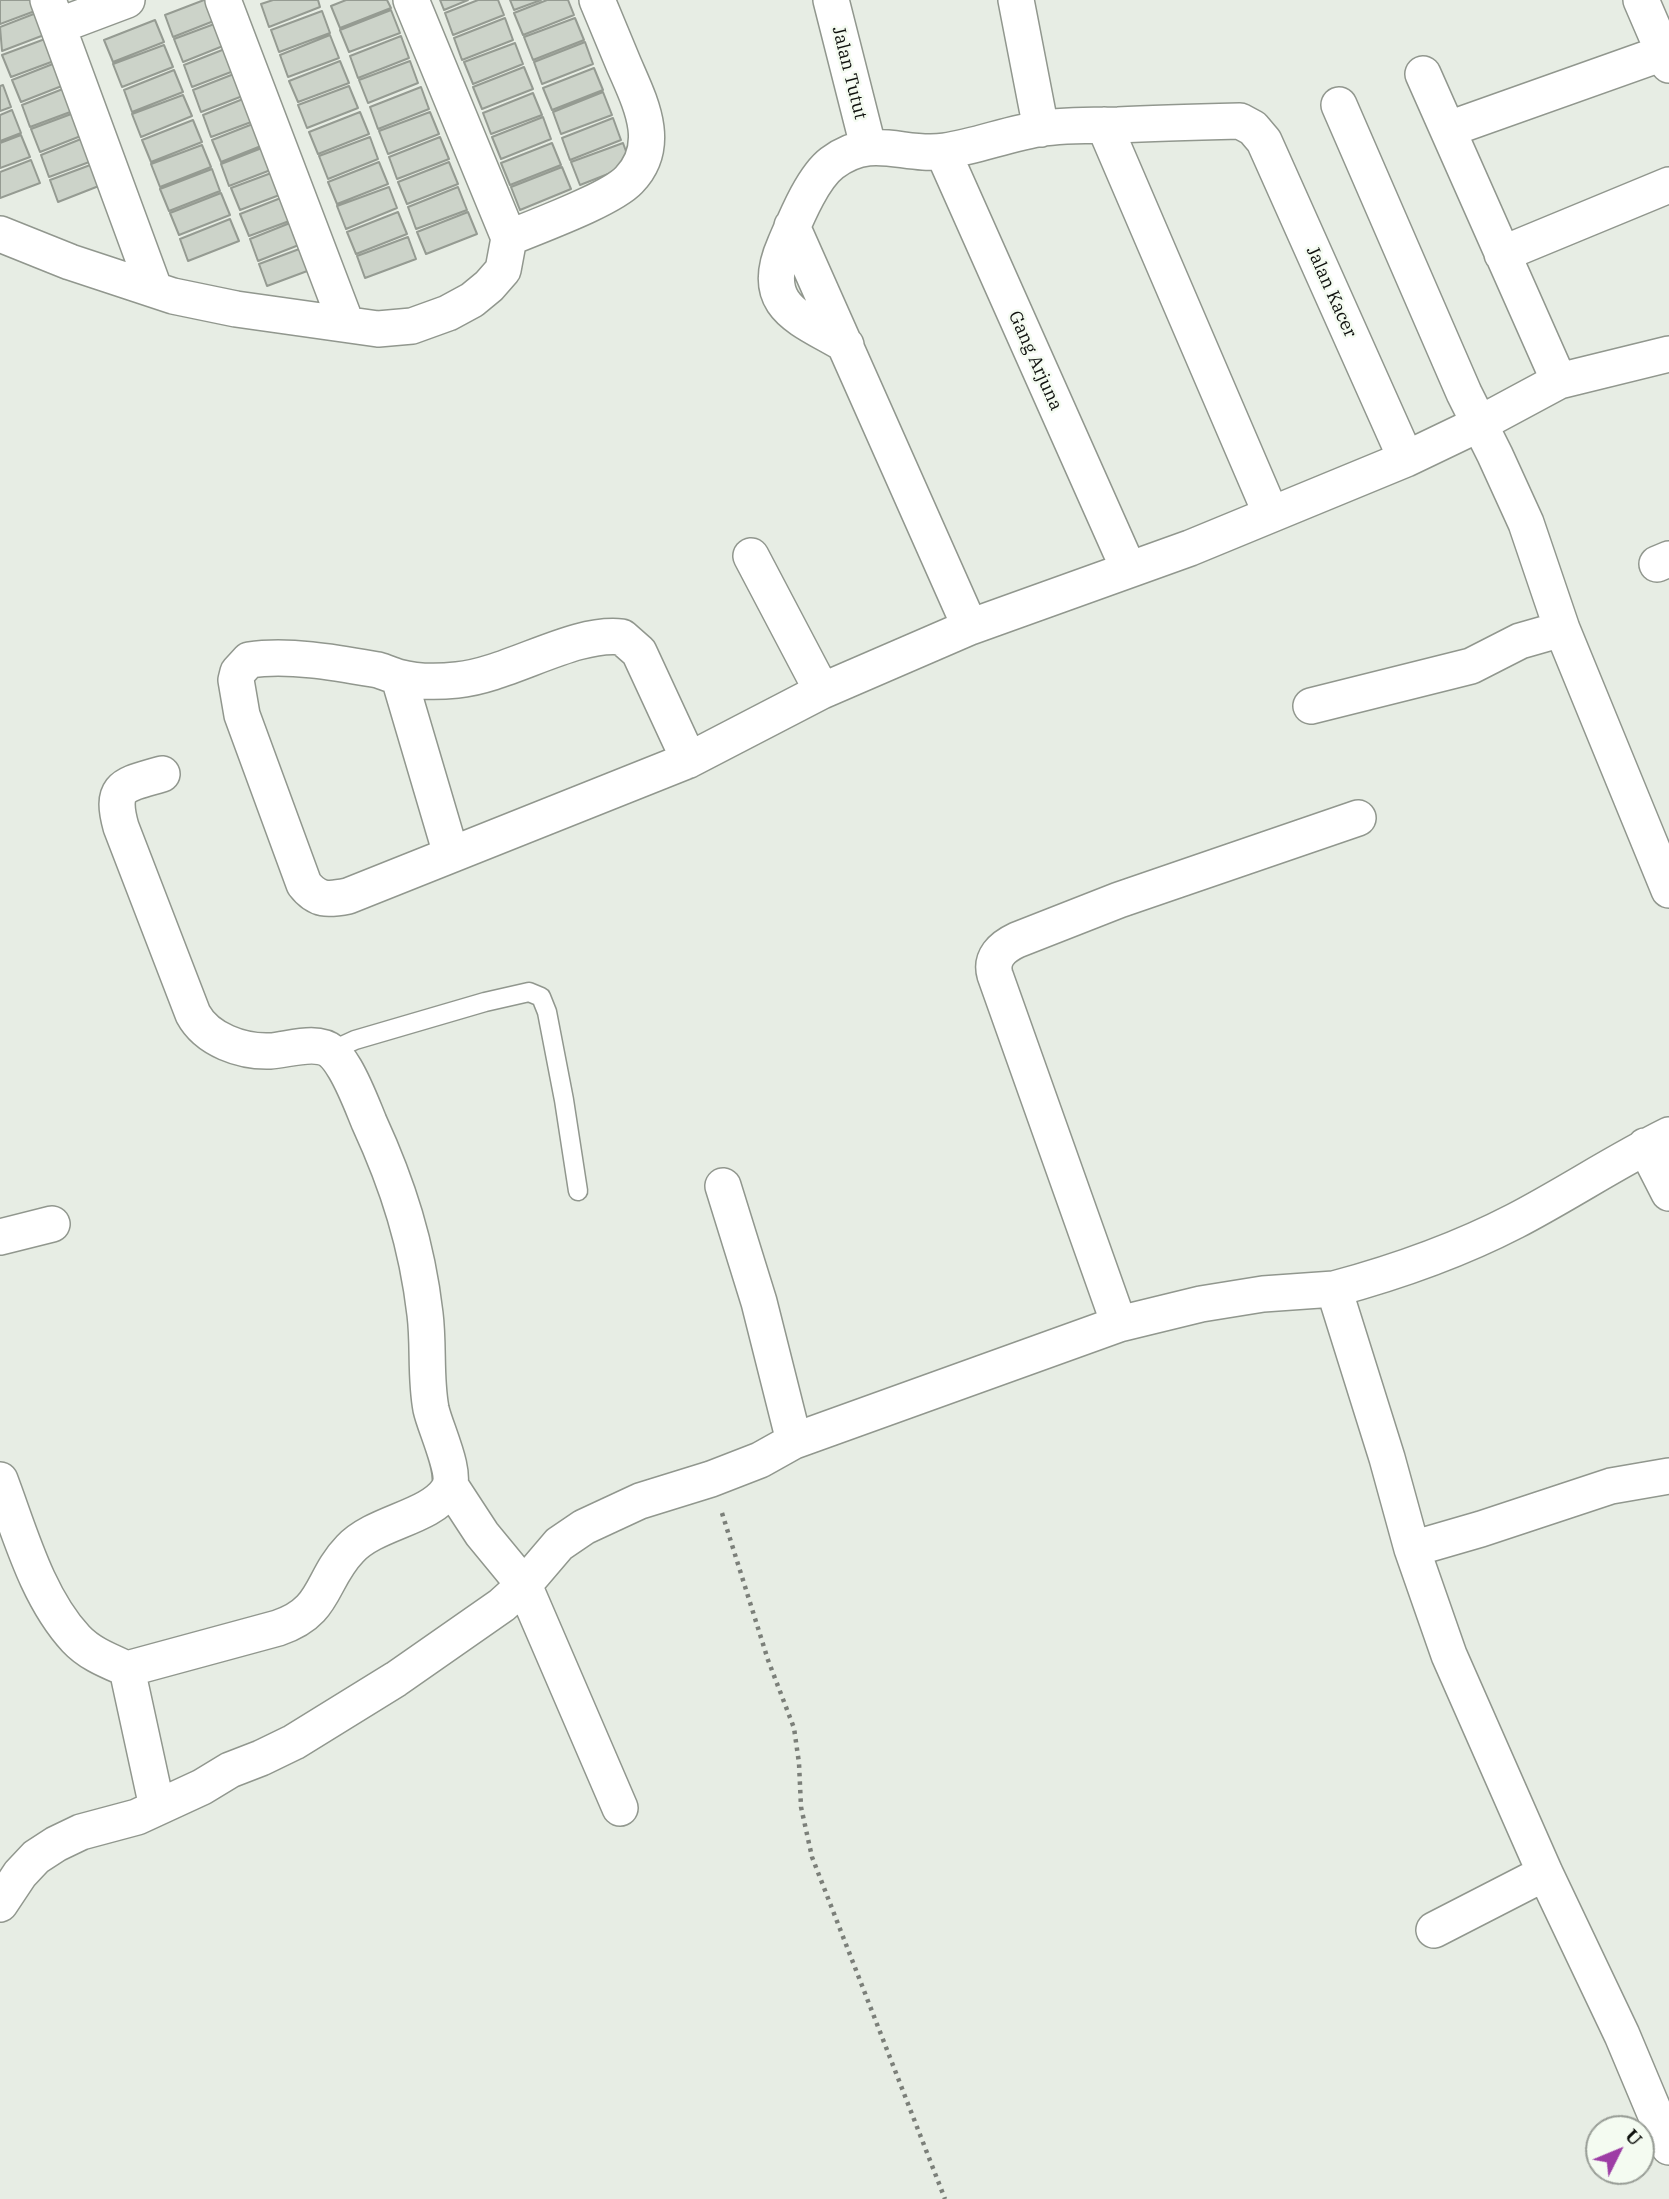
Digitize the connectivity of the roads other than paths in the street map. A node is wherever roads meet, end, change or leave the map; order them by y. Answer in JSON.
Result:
{"nodes":[{"id":1,"x":127,"y":0,"type":"edge"},
{"id":2,"x":223,"y":0,"type":"edge"},
{"id":3,"x":411,"y":0,"type":"edge"},
{"id":4,"x":597,"y":0,"type":"edge"},
{"id":5,"x":831,"y":0,"type":"edge"},
{"id":6,"x":1016,"y":0,"type":"edge"},
{"id":7,"x":1641,"y":0,"type":"edge"},
{"id":8,"x":53,"y":13,"type":"edge"},
{"id":9,"x":1666,"y":59,"type":"edge"},
{"id":10,"x":1423,"y":74,"type":"dead end"},
{"id":11,"x":1339,"y":105,"type":"dead end"},
{"id":12,"x":1104,"y":125,"type":"junction"},
{"id":13,"x":1041,"y":129,"type":"junction"},
{"id":14,"x":1449,"y":129,"type":"junction"},
{"id":15,"x":867,"y":146,"type":"junction"},
{"id":16,"x":943,"y":152,"type":"junction"},
{"id":17,"x":1669,"y":185,"type":"edge"},
{"id":18,"x":0,"y":234,"type":"edge"},
{"id":19,"x":509,"y":238,"type":"junction"},
{"id":20,"x":1502,"y":254,"type":"junction"},
{"id":21,"x":154,"y":288,"type":"junction"},
{"id":22,"x":346,"y":323,"type":"junction"},
{"id":23,"x":1669,"y":354,"type":"edge"},
{"id":24,"x":1559,"y":381,"type":"junction"},
{"id":25,"x":1479,"y":424,"type":"junction"},
{"id":26,"x":1406,"y":459,"type":"junction"},
{"id":27,"x":1271,"y":514,"type":"junction"},
{"id":28,"x":751,"y":556,"type":"dead end"},
{"id":29,"x":1129,"y":570,"type":"junction"},
{"id":30,"x":970,"y":627,"type":"junction"},
{"id":31,"x":1562,"y":629,"type":"junction"},
{"id":32,"x":400,"y":678,"type":"junction"},
{"id":33,"x":822,"y":691,"type":"junction"},
{"id":34,"x":1311,"y":706,"type":"dead end"},
{"id":35,"x":690,"y":760,"type":"junction"},
{"id":36,"x":162,"y":774,"type":"dead end"},
{"id":37,"x":1358,"y":818,"type":"dead end"},
{"id":38,"x":451,"y":854,"type":"junction"},
{"id":39,"x":1669,"y":890,"type":"edge"},
{"id":40,"x":331,"y":1051,"type":"junction"},
{"id":41,"x":1657,"y":1140,"type":"edge"},
{"id":42,"x":723,"y":1186,"type":"dead end"},
{"id":43,"x":578,"y":1191,"type":"dead end"},
{"id":44,"x":1669,"y":1193,"type":"edge"},
{"id":45,"x":52,"y":1224,"type":"dead end"},
{"id":46,"x":0,"y":1237,"type":"edge"},
{"id":47,"x":1334,"y":1289,"type":"junction"},
{"id":48,"x":1119,"y":1324,"type":"junction"},
{"id":49,"x":794,"y":1441,"type":"junction"},
{"id":50,"x":1669,"y":1476,"type":"edge"},
{"id":51,"x":0,"y":1480,"type":"edge"},
{"id":52,"x":450,"y":1485,"type":"junction"},
{"id":53,"x":1412,"y":1549,"type":"junction"},
{"id":54,"x":524,"y":1585,"type":"junction"},
{"id":55,"x":127,"y":1669,"type":"junction"},
{"id":56,"x":157,"y":1807,"type":"junction"},
{"id":57,"x":620,"y":1808,"type":"dead end"},
{"id":58,"x":1545,"y":1872,"type":"junction"},
{"id":59,"x":0,"y":1904,"type":"edge"},
{"id":60,"x":1434,"y":1930,"type":"dead end"},
{"id":61,"x":1669,"y":2147,"type":"edge"}],
"edges":[{"from":1,"to":8,"type":"street"},
{"from":2,"to":22,"type":"street"},
{"from":3,"to":19,"type":"street"},
{"from":4,"to":19,"type":"street"},
{"from":5,"to":15,"type":"street","name":"Jalan Tutut"},
{"from":6,"to":13,"type":"street"},
{"from":7,"to":9,"type":"street"},
{"from":8,"to":21,"type":"street"},
{"from":9,"to":14,"type":"street"},
{"from":10,"to":14,"type":"street"},
{"from":11,"to":25,"type":"street"},
{"from":12,"to":13,"type":"street"},
{"from":12,"to":26,"type":"street","name":"Jalan Kacer"},
{"from":12,"to":27,"type":"street"},
{"from":13,"to":16,"type":"street"},
{"from":14,"to":20,"type":"street"},
{"from":15,"to":16,"type":"street"},
{"from":15,"to":30,"type":"street"},
{"from":16,"to":29,"type":"street","name":"Gang Arjuna"},
{"from":17,"to":20,"type":"street"},
{"from":18,"to":21,"type":"street"},
{"from":19,"to":22,"type":"street"},
{"from":20,"to":24,"type":"street"},
{"from":21,"to":22,"type":"street"},
{"from":23,"to":24,"type":"street"},
{"from":24,"to":25,"type":"street"},
{"from":25,"to":26,"type":"street"},
{"from":25,"to":31,"type":"street"},
{"from":26,"to":27,"type":"street"},
{"from":27,"to":29,"type":"street"},
{"from":28,"to":33,"type":"street"},
{"from":29,"to":30,"type":"street"},
{"from":30,"to":33,"type":"street"},
{"from":31,"to":34,"type":"street"},
{"from":31,"to":39,"type":"street"},
{"from":32,"to":35,"type":"street"},
{"from":32,"to":38,"type":"street"},
{"from":32,"to":38,"type":"street"},
{"from":33,"to":35,"type":"street"},
{"from":35,"to":38,"type":"street"},
{"from":36,"to":40,"type":"street"},
{"from":37,"to":48,"type":"street"},
{"from":40,"to":43,"type":"lane"},
{"from":40,"to":52,"type":"street"},
{"from":41,"to":44,"type":"street"},
{"from":41,"to":47,"type":"street"},
{"from":42,"to":49,"type":"street"},
{"from":45,"to":46,"type":"street"},
{"from":47,"to":48,"type":"street"},
{"from":47,"to":53,"type":"street"},
{"from":48,"to":49,"type":"street"},
{"from":49,"to":54,"type":"street"},
{"from":50,"to":53,"type":"street"},
{"from":51,"to":55,"type":"street"},
{"from":52,"to":54,"type":"street"},
{"from":52,"to":55,"type":"street"},
{"from":53,"to":58,"type":"street"},
{"from":54,"to":56,"type":"street"},
{"from":54,"to":57,"type":"street"},
{"from":55,"to":56,"type":"street"},
{"from":56,"to":59,"type":"street"},
{"from":58,"to":60,"type":"street"},
{"from":58,"to":61,"type":"street"}]}
